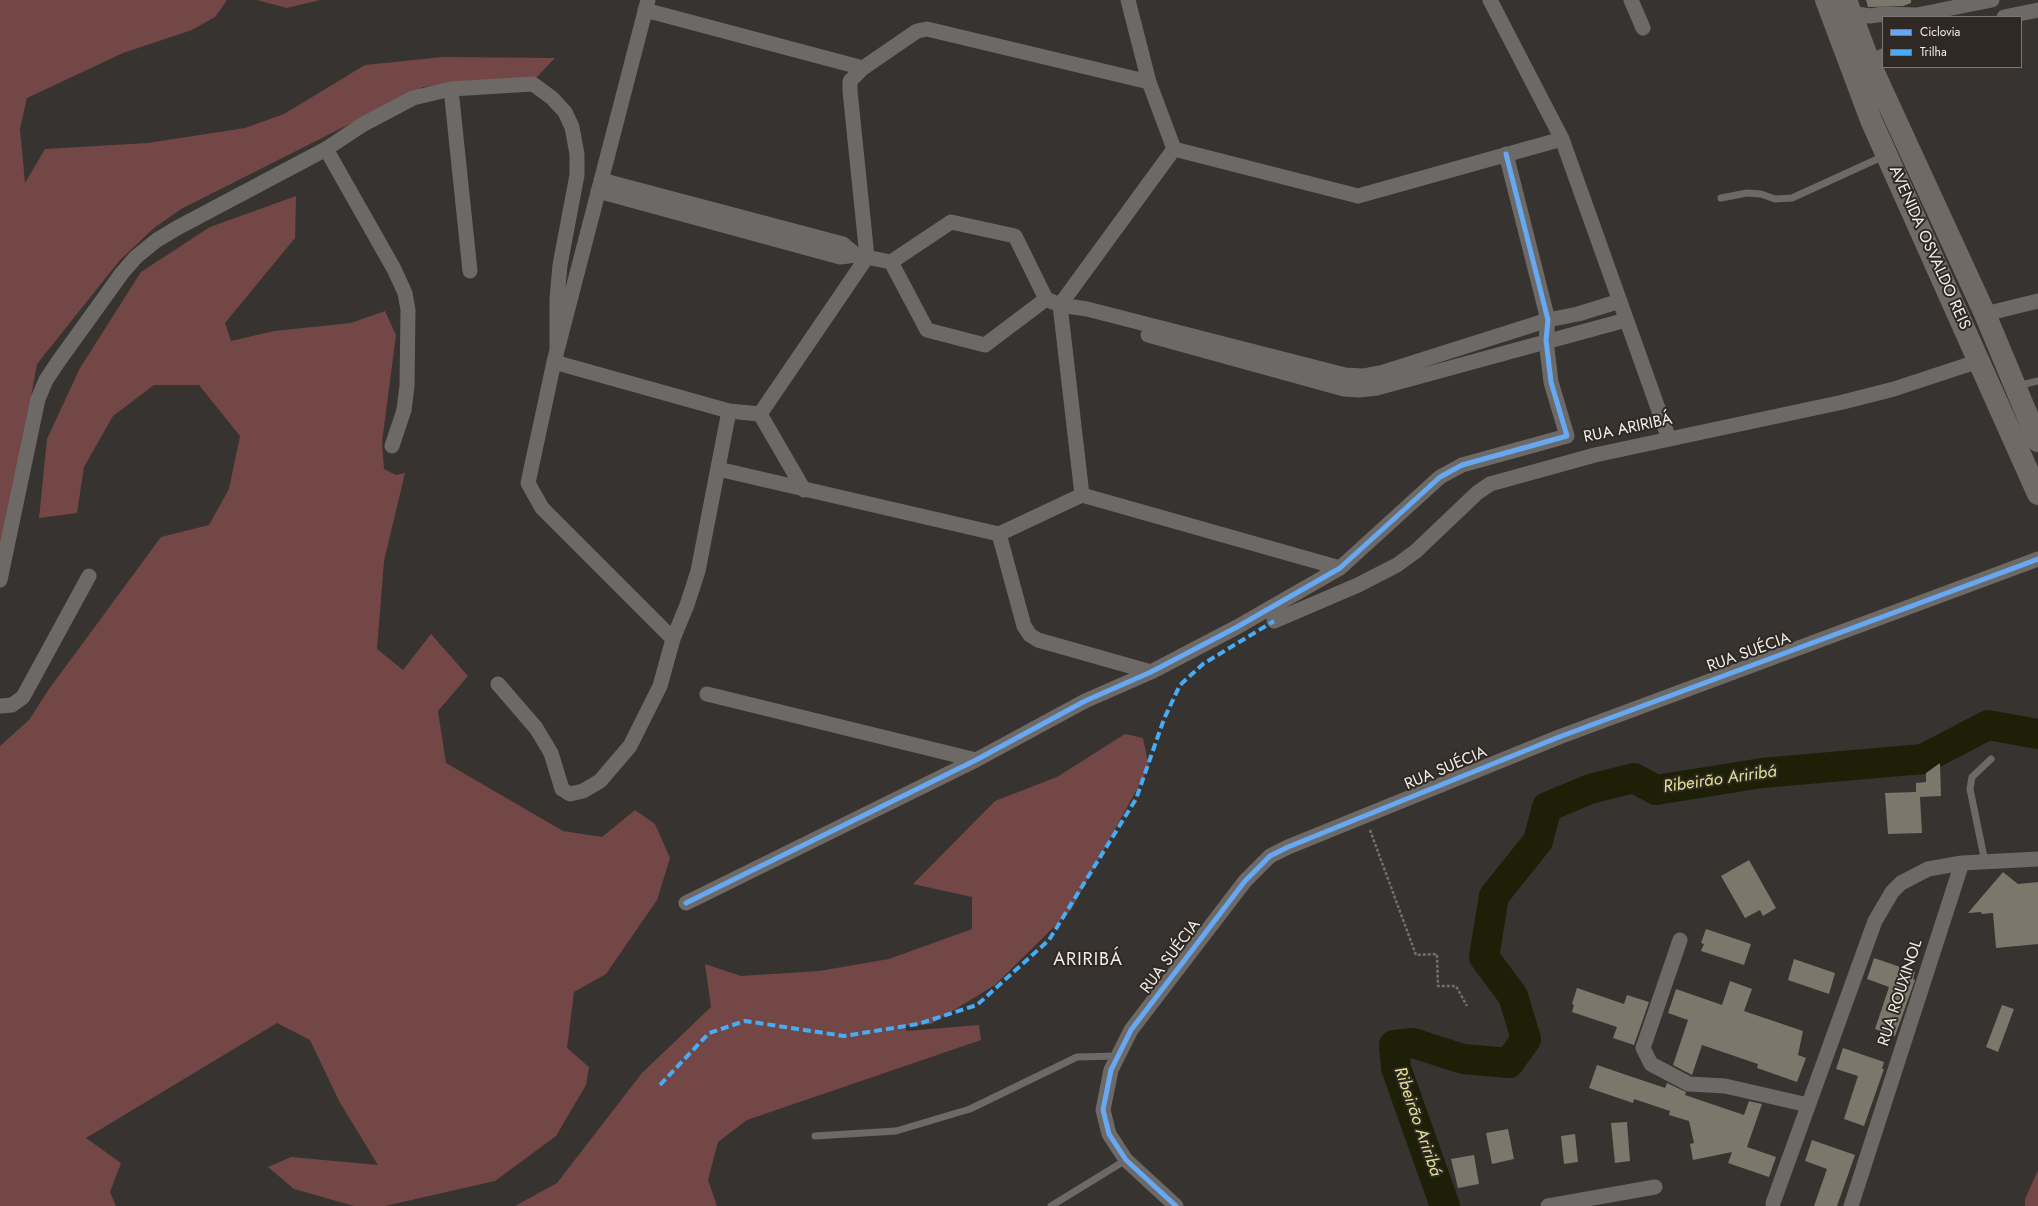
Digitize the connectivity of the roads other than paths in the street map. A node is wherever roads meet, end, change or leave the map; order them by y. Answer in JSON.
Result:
{"nodes":[{"id":1,"x":1128,"y":0,"type":"edge"},
{"id":2,"x":1490,"y":0,"type":"edge"},
{"id":3,"x":1631,"y":0,"type":"edge"},
{"id":4,"x":1826,"y":0,"type":"edge"},
{"id":5,"x":1992,"y":0,"type":"edge"},
{"id":6,"x":646,"y":5,"type":"edge"},
{"id":7,"x":1848,"y":7,"type":"edge"},
{"id":8,"x":2038,"y":10,"type":"edge"},
{"id":9,"x":1917,"y":16,"type":"edge"},
{"id":10,"x":2009,"y":16,"type":"edge"},
{"id":11,"x":1644,"y":28,"type":"dead end"},
{"id":12,"x":1876,"y":60,"type":"edge"},
{"id":13,"x":863,"y":68,"type":"junction"},
{"id":14,"x":1149,"y":82,"type":"junction"},
{"id":15,"x":451,"y":89,"type":"junction"},
{"id":16,"x":1562,"y":139,"type":"junction"},
{"id":17,"x":326,"y":149,"type":"junction"},
{"id":18,"x":1174,"y":149,"type":"junction"},
{"id":19,"x":1506,"y":154,"type":"junction"},
{"id":20,"x":1888,"y":155,"type":"junction"},
{"id":21,"x":600,"y":185,"type":"junction"},
{"id":22,"x":1722,"y":198,"type":"dead end"},
{"id":23,"x":862,"y":256,"type":"junction"},
{"id":24,"x":891,"y":262,"type":"junction"},
{"id":25,"x":470,"y":271,"type":"dead end"},
{"id":26,"x":1046,"y":300,"type":"junction"},
{"id":27,"x":1620,"y":301,"type":"junction"},
{"id":28,"x":2038,"y":301,"type":"edge"},
{"id":29,"x":1065,"y":307,"type":"junction"},
{"id":30,"x":1985,"y":314,"type":"junction"},
{"id":31,"x":1548,"y":320,"type":"junction"},
{"id":32,"x":1626,"y":320,"type":"junction"},
{"id":33,"x":1567,"y":337,"type":"junction"},
{"id":34,"x":1546,"y":340,"type":"junction"},
{"id":35,"x":555,"y":357,"type":"junction"},
{"id":36,"x":1980,"y":361,"type":"junction"},
{"id":37,"x":2038,"y":381,"type":"edge"},
{"id":38,"x":1551,"y":382,"type":"junction"},
{"id":39,"x":2015,"y":386,"type":"junction"},
{"id":40,"x":729,"y":411,"type":"junction"},
{"id":41,"x":760,"y":414,"type":"junction"},
{"id":42,"x":1669,"y":439,"type":"junction"},
{"id":43,"x":2038,"y":441,"type":"edge"},
{"id":44,"x":392,"y":446,"type":"dead end"},
{"id":45,"x":718,"y":469,"type":"junction"},
{"id":46,"x":804,"y":490,"type":"junction"},
{"id":47,"x":2038,"y":494,"type":"edge"},
{"id":48,"x":1082,"y":495,"type":"junction"},
{"id":49,"x":999,"y":534,"type":"junction"},
{"id":50,"x":2038,"y":559,"type":"edge"},
{"id":51,"x":1340,"y":568,"type":"junction"},
{"id":52,"x":89,"y":576,"type":"dead end"},
{"id":53,"x":0,"y":580,"type":"edge"},
{"id":54,"x":1274,"y":621,"type":"dead end"},
{"id":55,"x":673,"y":639,"type":"junction"},
{"id":56,"x":1151,"y":672,"type":"junction"},
{"id":57,"x":498,"y":684,"type":"dead end"},
{"id":58,"x":707,"y":694,"type":"dead end"},
{"id":59,"x":0,"y":706,"type":"edge"},
{"id":60,"x":1991,"y":759,"type":"dead end"},
{"id":61,"x":976,"y":760,"type":"junction"},
{"id":62,"x":2038,"y":859,"type":"edge"},
{"id":63,"x":1985,"y":862,"type":"junction"},
{"id":64,"x":1962,"y":863,"type":"junction"},
{"id":65,"x":686,"y":903,"type":"dead end"},
{"id":66,"x":1680,"y":940,"type":"dead end"},
{"id":67,"x":1117,"y":1056,"type":"junction"},
{"id":68,"x":1808,"y":1105,"type":"junction"},
{"id":69,"x":815,"y":1136,"type":"dead end"},
{"id":70,"x":1126,"y":1160,"type":"junction"},
{"id":71,"x":1655,"y":1188,"type":"dead end"},
{"id":72,"x":1772,"y":1203,"type":"dead end"},
{"id":73,"x":1050,"y":1206,"type":"edge"},
{"id":74,"x":1176,"y":1206,"type":"edge"},
{"id":75,"x":1548,"y":1206,"type":"edge"},
{"id":76,"x":1851,"y":1206,"type":"edge"}],
"edges":[{"from":1,"to":14,"type":"street"},
{"from":2,"to":16,"type":"street"},
{"from":3,"to":11,"type":"street"},
{"from":4,"to":20,"type":"main road","name":"AVENIDA OSVALDO REIS"},
{"from":5,"to":9,"type":"street"},
{"from":6,"to":13,"type":"street"},
{"from":6,"to":21,"type":"street"},
{"from":7,"to":9,"type":"street"},
{"from":7,"to":12,"type":"main road","name":"AVENIDA OSVALDO REIS"},
{"from":8,"to":10,"type":"street"},
{"from":12,"to":30,"type":"main road","name":"AVENIDA OSVALDO REIS"},
{"from":13,"to":14,"type":"street"},
{"from":13,"to":23,"type":"street"},
{"from":14,"to":18,"type":"street"},
{"from":15,"to":17,"type":"street"},
{"from":15,"to":25,"type":"street"},
{"from":15,"to":35,"type":"street"},
{"from":16,"to":19,"type":"street"},
{"from":16,"to":27,"type":"street"},
{"from":17,"to":44,"type":"street"},
{"from":17,"to":53,"type":"street"},
{"from":18,"to":19,"type":"street"},
{"from":18,"to":29,"type":"street"},
{"from":19,"to":31,"type":"street"},
{"from":20,"to":22,"type":"lane"},
{"from":20,"to":36,"type":"main road","name":"AVENIDA OSVALDO REIS"},
{"from":21,"to":23,"type":"street"},
{"from":21,"to":35,"type":"street"},
{"from":23,"to":24,"type":"street"},
{"from":23,"to":41,"type":"street"},
{"from":24,"to":26,"type":"street"},
{"from":24,"to":26,"type":"street"},
{"from":26,"to":29,"type":"street"},
{"from":27,"to":31,"type":"street"},
{"from":27,"to":32,"type":"street"},
{"from":28,"to":30,"type":"street"},
{"from":29,"to":31,"type":"street"},
{"from":29,"to":34,"type":"street"},
{"from":29,"to":48,"type":"street"},
{"from":30,"to":39,"type":"main road","name":"AVENIDA OSVALDO REIS"},
{"from":31,"to":34,"type":"street"},
{"from":32,"to":33,"type":"street"},
{"from":32,"to":42,"type":"street"},
{"from":33,"to":34,"type":"street"},
{"from":33,"to":38,"type":"street"},
{"from":34,"to":38,"type":"street"},
{"from":35,"to":40,"type":"street"},
{"from":35,"to":55,"type":"street"},
{"from":36,"to":42,"type":"street","name":"RUA ARIRIBÁ"},
{"from":36,"to":47,"type":"main road","name":"AVENIDA OSVALDO REIS"},
{"from":37,"to":39,"type":"lane"},
{"from":38,"to":51,"type":"street"},
{"from":39,"to":43,"type":"main road","name":"AVENIDA OSVALDO REIS"},
{"from":40,"to":41,"type":"street"},
{"from":40,"to":45,"type":"street"},
{"from":41,"to":46,"type":"street"},
{"from":42,"to":54,"type":"street","name":"RUA ARIRIBÁ"},
{"from":45,"to":46,"type":"street"},
{"from":45,"to":55,"type":"street"},
{"from":46,"to":49,"type":"street"},
{"from":48,"to":49,"type":"street"},
{"from":48,"to":51,"type":"street"},
{"from":49,"to":56,"type":"street"},
{"from":50,"to":67,"type":"street","name":"RUA SUÉCIA"},
{"from":51,"to":56,"type":"street"},
{"from":52,"to":59,"type":"street"},
{"from":55,"to":57,"type":"street"},
{"from":56,"to":61,"type":"street"},
{"from":58,"to":61,"type":"street"},
{"from":60,"to":63,"type":"lane"},
{"from":61,"to":65,"type":"street"},
{"from":62,"to":63,"type":"street"},
{"from":63,"to":64,"type":"street"},
{"from":64,"to":68,"type":"street"},
{"from":64,"to":76,"type":"street","name":"RUA ROUXINOL"},
{"from":66,"to":68,"type":"street"},
{"from":67,"to":69,"type":"lane"},
{"from":67,"to":70,"type":"street","name":"RUA SUÉCIA"},
{"from":68,"to":72,"type":"street"},
{"from":70,"to":73,"type":"lane"},
{"from":70,"to":74,"type":"street","name":"RUA SUÉCIA"},
{"from":71,"to":75,"type":"street"}]}
